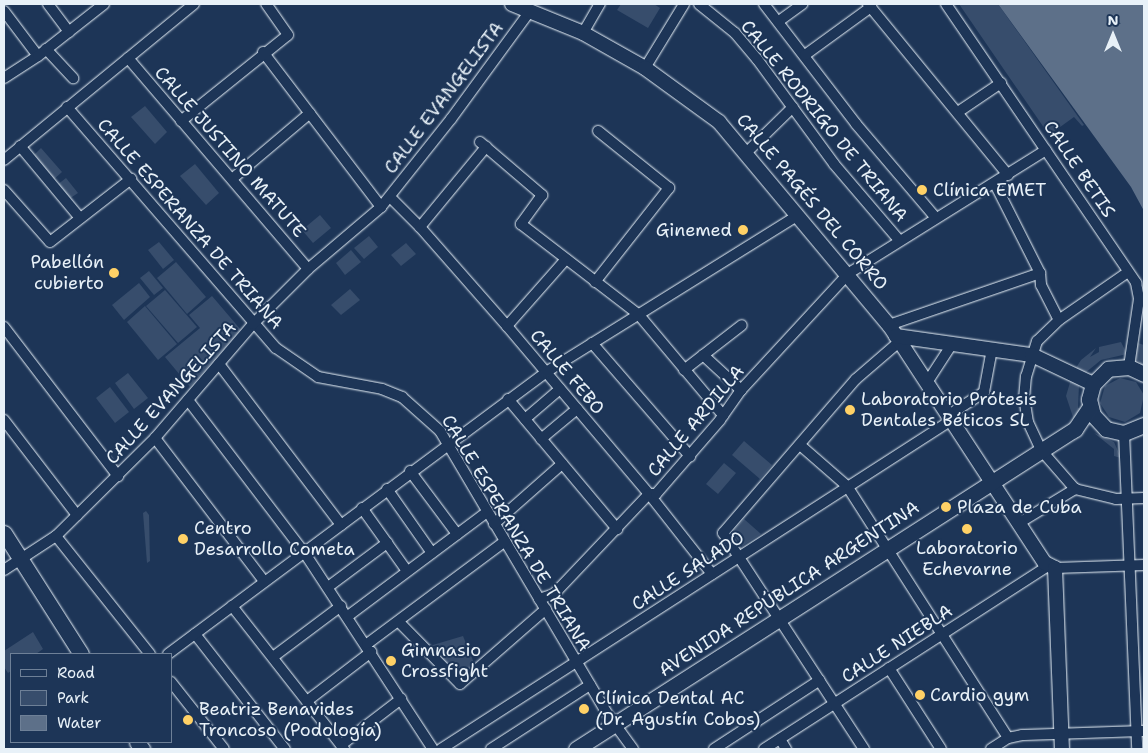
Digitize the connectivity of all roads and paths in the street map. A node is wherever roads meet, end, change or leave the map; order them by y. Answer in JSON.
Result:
{"nodes":[{"id":1,"x":48,"y":4,"type":"edge"},
{"id":2,"x":104,"y":4,"type":"edge"},
{"id":3,"x":194,"y":4,"type":"edge"},
{"id":4,"x":266,"y":4,"type":"edge"},
{"id":5,"x":512,"y":4,"type":"edge"},
{"id":6,"x":600,"y":4,"type":"edge"},
{"id":7,"x":684,"y":4,"type":"edge"},
{"id":8,"x":699,"y":4,"type":"edge"},
{"id":9,"x":764,"y":4,"type":"edge"},
{"id":10,"x":802,"y":4,"type":"edge"},
{"id":11,"x":946,"y":4,"type":"edge"},
{"id":12,"x":869,"y":5,"type":"edge"},
{"id":13,"x":4,"y":11,"type":"edge"},
{"id":14,"x":530,"y":11,"type":"junction"},
{"id":15,"x":779,"y":21,"type":"junction"},
{"id":16,"x":69,"y":32,"type":"junction"},
{"id":17,"x":583,"y":33,"type":"junction"},
{"id":18,"x":46,"y":49,"type":"junction"},
{"id":19,"x":263,"y":52,"type":"junction"},
{"id":20,"x":805,"y":55,"type":"junction"},
{"id":21,"x":38,"y":56,"type":"junction"},
{"id":22,"x":128,"y":58,"type":"junction"},
{"id":23,"x":645,"y":68,"type":"junction"},
{"id":24,"x":4,"y":78,"type":"edge"},
{"id":25,"x":1001,"y":83,"type":"junction"},
{"id":26,"x":86,"y":92,"type":"junction"},
{"id":27,"x":67,"y":107,"type":"junction"},
{"id":28,"x":793,"y":107,"type":"junction"},
{"id":29,"x":958,"y":112,"type":"junction"},
{"id":30,"x":310,"y":113,"type":"junction"},
{"id":31,"x":181,"y":120,"type":"junction"},
{"id":32,"x":598,"y":132,"type":"dead end"},
{"id":33,"x":20,"y":146,"type":"junction"},
{"id":34,"x":1046,"y":150,"type":"junction"},
{"id":35,"x":747,"y":152,"type":"junction"},
{"id":36,"x":4,"y":160,"type":"edge"},
{"id":37,"x":1008,"y":175,"type":"junction"},
{"id":38,"x":131,"y":179,"type":"junction"},
{"id":39,"x":232,"y":180,"type":"junction"},
{"id":40,"x":995,"y":184,"type":"junction"},
{"id":41,"x":4,"y":190,"type":"edge"},
{"id":42,"x":390,"y":197,"type":"junction"},
{"id":43,"x":381,"y":207,"type":"junction"},
{"id":44,"x":798,"y":215,"type":"junction"},
{"id":45,"x":80,"y":218,"type":"junction"},
{"id":46,"x":936,"y":218,"type":"junction"},
{"id":47,"x":420,"y":227,"type":"junction"},
{"id":48,"x":899,"y":240,"type":"junction"},
{"id":49,"x":566,"y":259,"type":"junction"},
{"id":50,"x":308,"y":269,"type":"junction"},
{"id":51,"x":1128,"y":272,"type":"junction"},
{"id":52,"x":849,"y":273,"type":"junction"},
{"id":53,"x":1040,"y":273,"type":"junction"},
{"id":54,"x":595,"y":282,"type":"junction"},
{"id":55,"x":639,"y":315,"type":"junction"},
{"id":56,"x":1059,"y":320,"type":"junction"},
{"id":57,"x":253,"y":324,"type":"junction"},
{"id":58,"x":742,"y":325,"type":"dead end"},
{"id":59,"x":507,"y":326,"type":"junction"},
{"id":60,"x":4,"y":327,"type":"edge"},
{"id":61,"x":895,"y":334,"type":"junction"},
{"id":62,"x":592,"y":343,"type":"junction"},
{"id":63,"x":952,"y":344,"type":"junction"},
{"id":64,"x":992,"y":348,"type":"junction"},
{"id":65,"x":703,"y":355,"type":"junction"},
{"id":66,"x":1032,"y":355,"type":"junction"},
{"id":67,"x":219,"y":364,"type":"junction"},
{"id":68,"x":1129,"y":367,"type":"junction"},
{"id":69,"x":684,"y":370,"type":"junction"},
{"id":70,"x":546,"y":372,"type":"junction"},
{"id":71,"x":1144,"y":374,"type":"edge"},
{"id":72,"x":928,"y":381,"type":"junction"},
{"id":73,"x":1093,"y":384,"type":"junction"},
{"id":74,"x":560,"y":389,"type":"junction"},
{"id":75,"x":741,"y":390,"type":"junction"},
{"id":76,"x":508,"y":399,"type":"junction"},
{"id":77,"x":188,"y":400,"type":"junction"},
{"id":78,"x":1090,"y":406,"type":"junction"},
{"id":79,"x":577,"y":409,"type":"junction"},
{"id":80,"x":723,"y":415,"type":"junction"},
{"id":81,"x":525,"y":419,"type":"junction"},
{"id":82,"x":953,"y":419,"type":"junction"},
{"id":83,"x":4,"y":420,"type":"edge"},
{"id":84,"x":1144,"y":425,"type":"edge"},
{"id":85,"x":1075,"y":428,"type":"junction"},
{"id":86,"x":1106,"y":429,"type":"junction"},
{"id":87,"x":1124,"y":433,"type":"junction"},
{"id":88,"x":155,"y":438,"type":"junction"},
{"id":89,"x":541,"y":438,"type":"junction"},
{"id":90,"x":445,"y":445,"type":"junction"},
{"id":91,"x":800,"y":445,"type":"junction"},
{"id":92,"x":1041,"y":450,"type":"junction"},
{"id":93,"x":690,"y":456,"type":"junction"},
{"id":94,"x":562,"y":464,"type":"junction"},
{"id":95,"x":410,"y":472,"type":"junction"},
{"id":96,"x":121,"y":477,"type":"junction"},
{"id":97,"x":992,"y":481,"type":"junction"},
{"id":98,"x":848,"y":486,"type":"junction"},
{"id":99,"x":387,"y":489,"type":"junction"},
{"id":100,"x":1075,"y":489,"type":"junction"},
{"id":101,"x":649,"y":494,"type":"junction"},
{"id":102,"x":1144,"y":498,"type":"edge"},
{"id":103,"x":1126,"y":499,"type":"junction"},
{"id":104,"x":362,"y":508,"type":"junction"},
{"id":105,"x":487,"y":512,"type":"junction"},
{"id":106,"x":77,"y":515,"type":"junction"},
{"id":107,"x":494,"y":524,"type":"junction"},
{"id":108,"x":1019,"y":524,"type":"junction"},
{"id":109,"x":341,"y":525,"type":"junction"},
{"id":110,"x":617,"y":529,"type":"junction"},
{"id":111,"x":4,"y":533,"type":"edge"},
{"id":112,"x":457,"y":534,"type":"junction"},
{"id":113,"x":56,"y":536,"type":"junction"},
{"id":114,"x":505,"y":541,"type":"junction"},
{"id":115,"x":387,"y":543,"type":"junction"},
{"id":116,"x":886,"y":548,"type":"junction"},
{"id":117,"x":304,"y":552,"type":"junction"},
{"id":118,"x":432,"y":553,"type":"junction"},
{"id":119,"x":740,"y":558,"type":"junction"},
{"id":120,"x":21,"y":560,"type":"junction"},
{"id":121,"x":1144,"y":565,"type":"edge"},
{"id":122,"x":1129,"y":566,"type":"junction"},
{"id":123,"x":1052,"y":567,"type":"junction"},
{"id":124,"x":4,"y":570,"type":"edge"},
{"id":125,"x":408,"y":571,"type":"junction"},
{"id":126,"x":712,"y":574,"type":"junction"},
{"id":127,"x":264,"y":581,"type":"junction"},
{"id":128,"x":328,"y":587,"type":"junction"},
{"id":129,"x":539,"y":599,"type":"junction"},
{"id":130,"x":232,"y":606,"type":"junction"},
{"id":131,"x":341,"y":606,"type":"junction"},
{"id":132,"x":546,"y":610,"type":"junction"},
{"id":133,"x":348,"y":616,"type":"junction"},
{"id":134,"x":780,"y":617,"type":"junction"},
{"id":135,"x":399,"y":622,"type":"junction"},
{"id":136,"x":195,"y":634,"type":"junction"},
{"id":137,"x":942,"y":635,"type":"junction"},
{"id":138,"x":369,"y":648,"type":"junction"},
{"id":139,"x":80,"y":653,"type":"edge"},
{"id":140,"x":149,"y":653,"type":"edge"},
{"id":141,"x":169,"y":653,"type":"edge"},
{"id":142,"x":273,"y":657,"type":"junction"},
{"id":143,"x":576,"y":662,"type":"junction"},
{"id":144,"x":889,"y":668,"type":"junction"},
{"id":145,"x":820,"y":680,"type":"junction"},
{"id":146,"x":172,"y":683,"type":"edge"},
{"id":147,"x":590,"y":685,"type":"junction"},
{"id":148,"x":181,"y":696,"type":"junction"},
{"id":149,"x":400,"y":699,"type":"junction"},
{"id":150,"x":172,"y":701,"type":"edge"},
{"id":151,"x":307,"y":701,"type":"junction"},
{"id":152,"x":835,"y":704,"type":"junction"},
{"id":153,"x":615,"y":724,"type":"junction"},
{"id":154,"x":1140,"y":731,"type":"edge"},
{"id":155,"x":1061,"y":734,"type":"junction"},
{"id":156,"x":1008,"y":738,"type":"junction"},
{"id":157,"x":780,"y":739,"type":"junction"},
{"id":158,"x":342,"y":747,"type":"edge"},
{"id":159,"x":224,"y":749,"type":"edge"},
{"id":160,"x":285,"y":749,"type":"edge"},
{"id":161,"x":433,"y":749,"type":"edge"},
{"id":162,"x":441,"y":749,"type":"edge"},
{"id":163,"x":491,"y":749,"type":"edge"},
{"id":164,"x":576,"y":749,"type":"edge"},
{"id":165,"x":633,"y":749,"type":"edge"},
{"id":166,"x":714,"y":749,"type":"edge"},
{"id":167,"x":764,"y":749,"type":"edge"},
{"id":168,"x":786,"y":749,"type":"edge"},
{"id":169,"x":864,"y":749,"type":"edge"},
{"id":170,"x":941,"y":749,"type":"edge"},
{"id":171,"x":991,"y":749,"type":"edge"},
{"id":172,"x":1062,"y":749,"type":"edge"},
{"id":173,"x":1137,"y":749,"type":"edge"}],
"edges":[{"from":1,"to":16,"type":"street"},
{"from":2,"to":16,"type":"street"},
{"from":3,"to":22,"type":"street"},
{"from":4,"to":19,"type":"street"},
{"from":5,"to":14,"type":"main road","name":"CALLE PAGÉS DEL CORRO"},
{"from":6,"to":17,"type":"street"},
{"from":7,"to":23,"type":"street"},
{"from":8,"to":28,"type":"street","name":"CALLE RODRIGO DE TRIANA"},
{"from":9,"to":15,"type":"street"},
{"from":10,"to":15,"type":"street"},
{"from":11,"to":25,"type":"street","name":"CALLE BETIS"},
{"from":12,"to":20,"type":"street"},
{"from":12,"to":29,"type":"street"},
{"from":13,"to":21,"type":"street"},
{"from":14,"to":17,"type":"main road","name":"CALLE PAGÉS DEL CORRO"},
{"from":14,"to":42,"type":"street","name":"CALLE EVANGELISTA"},
{"from":15,"to":20,"type":"street"},
{"from":16,"to":18,"type":"street"},
{"from":17,"to":23,"type":"main road","name":"CALLE PAGÉS DEL CORRO"},
{"from":18,"to":21,"type":"street"},
{"from":18,"to":26,"type":"street"},
{"from":19,"to":30,"type":"street"},
{"from":19,"to":31,"type":"street"},
{"from":20,"to":46,"type":"street"},
{"from":21,"to":24,"type":"street"},
{"from":22,"to":26,"type":"street"},
{"from":22,"to":31,"type":"street","name":"CALLE JUSTINO MATUTE"},
{"from":23,"to":35,"type":"main road","name":"CALLE PAGÉS DEL CORRO"},
{"from":25,"to":29,"type":"street"},
{"from":25,"to":34,"type":"street","name":"CALLE BETIS"},
{"from":26,"to":27,"type":"street"},
{"from":27,"to":33,"type":"street"},
{"from":27,"to":38,"type":"street","name":"CALLE ESPERANZA DE TRIANA"},
{"from":28,"to":35,"type":"street"},
{"from":28,"to":48,"type":"street","name":"CALLE RODRIGO DE TRIANA"},
{"from":29,"to":37,"type":"street"},
{"from":30,"to":39,"type":"street"},
{"from":30,"to":43,"type":"street"},
{"from":31,"to":39,"type":"street","name":"CALLE JUSTINO MATUTE"},
{"from":32,"to":54,"type":"street"},
{"from":33,"to":36,"type":"street"},
{"from":33,"to":45,"type":"street"},
{"from":34,"to":37,"type":"street","name":"CALLE ARDILLA"},
{"from":34,"to":51,"type":"street","name":"CALLE BETIS"},
{"from":35,"to":44,"type":"main road","name":"CALLE PAGÉS DEL CORRO"},
{"from":37,"to":40,"type":"street","name":"CALLE ARDILLA"},
{"from":38,"to":45,"type":"street"},
{"from":38,"to":57,"type":"street","name":"CALLE ESPERANZA DE TRIANA"},
{"from":39,"to":50,"type":"street","name":"CALLE JUSTINO MATUTE"},
{"from":40,"to":46,"type":"street","name":"CALLE ARDILLA"},
{"from":40,"to":53,"type":"street"},
{"from":41,"to":45,"type":"street"},
{"from":42,"to":43,"type":"street","name":"CALLE EVANGELISTA"},
{"from":42,"to":47,"type":"street","name":"CALLE FEBO"},
{"from":43,"to":50,"type":"street","name":"CALLE EVANGELISTA"},
{"from":44,"to":52,"type":"main road","name":"CALLE PAGÉS DEL CORRO"},
{"from":44,"to":55,"type":"street"},
{"from":46,"to":48,"type":"street","name":"CALLE ARDILLA"},
{"from":47,"to":49,"type":"street"},
{"from":47,"to":59,"type":"street","name":"CALLE FEBO"},
{"from":48,"to":52,"type":"street","name":"CALLE ARDILLA"},
{"from":49,"to":54,"type":"street"},
{"from":49,"to":59,"type":"street"},
{"from":50,"to":57,"type":"street","name":"CALLE EVANGELISTA"},
{"from":51,"to":56,"type":"street"},
{"from":51,"to":68,"type":"street","name":"CALLE BETIS"},
{"from":52,"to":61,"type":"main road","name":"CALLE PAGÉS DEL CORRO"},
{"from":52,"to":75,"type":"street","name":"CALLE ARDILLA"},
{"from":53,"to":56,"type":"street"},
{"from":53,"to":61,"type":"street"},
{"from":54,"to":55,"type":"street"},
{"from":55,"to":62,"type":"street"},
{"from":55,"to":69,"type":"street"},
{"from":56,"to":66,"type":"street"},
{"from":57,"to":67,"type":"street","name":"CALLE EVANGELISTA"},
{"from":57,"to":90,"type":"street","name":"CALLE ESPERANZA DE TRIANA"},
{"from":58,"to":65,"type":"street"},
{"from":59,"to":70,"type":"street","name":"CALLE FEBO"},
{"from":60,"to":96,"type":"street"},
{"from":61,"to":63,"type":"main road"},
{"from":61,"to":72,"type":"main road","name":"CALLE PAGÉS DEL CORRO"},
{"from":61,"to":91,"type":"street"},
{"from":62,"to":70,"type":"street"},
{"from":62,"to":93,"type":"street"},
{"from":63,"to":64,"type":"main road"},
{"from":63,"to":72,"type":"street"},
{"from":64,"to":66,"type":"main road"},
{"from":64,"to":82,"type":"street","name":"CALLE SALADO"},
{"from":65,"to":69,"type":"street"},
{"from":65,"to":75,"type":"street"},
{"from":66,"to":73,"type":"main road"},
{"from":66,"to":92,"type":"street"},
{"from":67,"to":77,"type":"street","name":"CALLE EVANGELISTA"},
{"from":67,"to":109,"type":"street"},
{"from":68,"to":71,"type":"main road"},
{"from":68,"to":73,"type":"main road"},
{"from":69,"to":80,"type":"street"},
{"from":70,"to":74,"type":"street","name":"CALLE FEBO"},
{"from":70,"to":76,"type":"street"},
{"from":72,"to":82,"type":"main road","name":"CALLE PAGÉS DEL CORRO"},
{"from":73,"to":78,"type":"main road"},
{"from":74,"to":79,"type":"street","name":"CALLE FEBO"},
{"from":74,"to":81,"type":"street"},
{"from":75,"to":80,"type":"street","name":"CALLE ARDILLA"},
{"from":76,"to":81,"type":"street"},
{"from":76,"to":90,"type":"street"},
{"from":77,"to":88,"type":"street","name":"CALLE EVANGELISTA"},
{"from":77,"to":117,"type":"street"},
{"from":78,"to":85,"type":"main road"},
{"from":78,"to":86,"type":"main road"},
{"from":79,"to":89,"type":"street"},
{"from":79,"to":101,"type":"street","name":"CALLE FEBO"},
{"from":80,"to":93,"type":"street","name":"CALLE ARDILLA"},
{"from":81,"to":89,"type":"street"},
{"from":82,"to":97,"type":"main road","name":"CALLE PAGÉS DEL CORRO"},
{"from":82,"to":98,"type":"street","name":"CALLE SALADO"},
{"from":83,"to":106,"type":"street"},
{"from":84,"to":87,"type":"main road"},
{"from":85,"to":86,"type":"main road"},
{"from":85,"to":92,"type":"main road","name":"AVENIDA REPÚBLICA ARGENTINA"},
{"from":86,"to":87,"type":"main road"},
{"from":87,"to":103,"type":"street"},
{"from":88,"to":96,"type":"street","name":"CALLE EVANGELISTA"},
{"from":88,"to":127,"type":"street"},
{"from":89,"to":94,"type":"street"},
{"from":90,"to":95,"type":"street"},
{"from":90,"to":105,"type":"street","name":"CALLE ESPERANZA DE TRIANA"},
{"from":91,"to":98,"type":"street"},
{"from":91,"to":119,"type":"street"},
{"from":92,"to":97,"type":"main road","name":"AVENIDA REPÚBLICA ARGENTINA"},
{"from":92,"to":100,"type":"street"},
{"from":93,"to":101,"type":"street","name":"CALLE ARDILLA"},
{"from":94,"to":107,"type":"street"},
{"from":94,"to":110,"type":"street"},
{"from":95,"to":99,"type":"street"},
{"from":95,"to":112,"type":"street"},
{"from":96,"to":106,"type":"street","name":"CALLE EVANGELISTA"},
{"from":97,"to":108,"type":"main road","name":"CALLE PAGÉS DEL CORRO"},
{"from":97,"to":116,"type":"main road","name":"AVENIDA REPÚBLICA ARGENTINA"},
{"from":98,"to":116,"type":"street"},
{"from":98,"to":119,"type":"street","name":"CALLE SALADO"},
{"from":99,"to":104,"type":"street"},
{"from":99,"to":118,"type":"street"},
{"from":100,"to":103,"type":"street"},
{"from":100,"to":108,"type":"street"},
{"from":101,"to":110,"type":"street","name":"CALLE ARDILLA"},
{"from":101,"to":126,"type":"street","name":"CALLE FEBO"},
{"from":102,"to":103,"type":"street"},
{"from":103,"to":122,"type":"street"},
{"from":104,"to":109,"type":"street"},
{"from":104,"to":115,"type":"street"},
{"from":105,"to":107,"type":"street","name":"CALLE ESPERANZA DE TRIANA"},
{"from":105,"to":112,"type":"street"},
{"from":106,"to":113,"type":"street","name":"CALLE EVANGELISTA"},
{"from":107,"to":114,"type":"street","name":"CALLE ESPERANZA DE TRIANA"},
{"from":108,"to":123,"type":"main road","name":"CALLE PAGÉS DEL CORRO"},
{"from":109,"to":117,"type":"street"},
{"from":110,"to":129,"type":"street","name":"CALLE ARDILLA"},
{"from":111,"to":120,"type":"main road"},
{"from":112,"to":118,"type":"street"},
{"from":113,"to":120,"type":"street","name":"CALLE EVANGELISTA"},
{"from":113,"to":140,"type":"street"},
{"from":114,"to":129,"type":"street","name":"CALLE ESPERANZA DE TRIANA"},
{"from":114,"to":135,"type":"street"},
{"from":115,"to":125,"type":"street"},
{"from":115,"to":128,"type":"street"},
{"from":116,"to":134,"type":"main road","name":"AVENIDA REPÚBLICA ARGENTINA"},
{"from":116,"to":137,"type":"street"},
{"from":117,"to":127,"type":"street"},
{"from":117,"to":128,"type":"street"},
{"from":118,"to":125,"type":"street"},
{"from":119,"to":126,"type":"street","name":"CALLE SALADO"},
{"from":119,"to":134,"type":"street"},
{"from":120,"to":124,"type":"street","name":"CALLE EVANGELISTA"},
{"from":120,"to":139,"type":"main road"},
{"from":121,"to":122,"type":"street"},
{"from":122,"to":123,"type":"street"},
{"from":122,"to":154,"type":"street"},
{"from":123,"to":137,"type":"street","name":"CALLE NIEBLA"},
{"from":123,"to":155,"type":"main road"},
{"from":125,"to":133,"type":"street"},
{"from":126,"to":143,"type":"street","name":"CALLE SALADO"},
{"from":127,"to":130,"type":"street"},
{"from":128,"to":131,"type":"street"},
{"from":129,"to":132,"type":"street","name":"CALLE ESPERANZA DE TRIANA"},
{"from":130,"to":136,"type":"street"},
{"from":130,"to":142,"type":"street"},
{"from":131,"to":133,"type":"street"},
{"from":131,"to":142,"type":"street"},
{"from":132,"to":135,"type":"street"},
{"from":132,"to":143,"type":"street","name":"CALLE ESPERANZA DE TRIANA"},
{"from":133,"to":138,"type":"street"},
{"from":134,"to":145,"type":"street"},
{"from":134,"to":153,"type":"main road","name":"AVENIDA REPÚBLICA ARGENTINA"},
{"from":135,"to":138,"type":"street"},
{"from":136,"to":141,"type":"street"},
{"from":136,"to":160,"type":"street"},
{"from":137,"to":144,"type":"street","name":"CALLE NIEBLA"},
{"from":137,"to":156,"type":"street"},
{"from":138,"to":149,"type":"street"},
{"from":138,"to":151,"type":"street"},
{"from":142,"to":151,"type":"street"},
{"from":143,"to":147,"type":"street","name":"CALLE ESPERANZA DE TRIANA"},
{"from":143,"to":162,"type":"street","name":"CALLE SALADO"},
{"from":144,"to":152,"type":"street","name":"CALLE NIEBLA"},
{"from":144,"to":170,"type":"street"},
{"from":145,"to":152,"type":"street"},
{"from":145,"to":166,"type":"street"},
{"from":146,"to":148,"type":"street"},
{"from":147,"to":153,"type":"street","name":"CALLE ESPERANZA DE TRIANA"},
{"from":147,"to":163,"type":"street"},
{"from":148,"to":150,"type":"street"},
{"from":148,"to":159,"type":"street"},
{"from":149,"to":158,"type":"street"},
{"from":149,"to":161,"type":"street"},
{"from":151,"to":158,"type":"street"},
{"from":152,"to":157,"type":"street","name":"CALLE NIEBLA"},
{"from":152,"to":169,"type":"street"},
{"from":153,"to":164,"type":"main road","name":"AVENIDA REPÚBLICA ARGENTINA"},
{"from":153,"to":165,"type":"street","name":"CALLE ESPERANZA DE TRIANA"},
{"from":154,"to":155,"type":"street"},
{"from":154,"to":173,"type":"street"},
{"from":155,"to":156,"type":"street"},
{"from":155,"to":172,"type":"main road"},
{"from":156,"to":171,"type":"street"},
{"from":157,"to":167,"type":"street","name":"CALLE NIEBLA"},
{"from":157,"to":168,"type":"street"}]}
